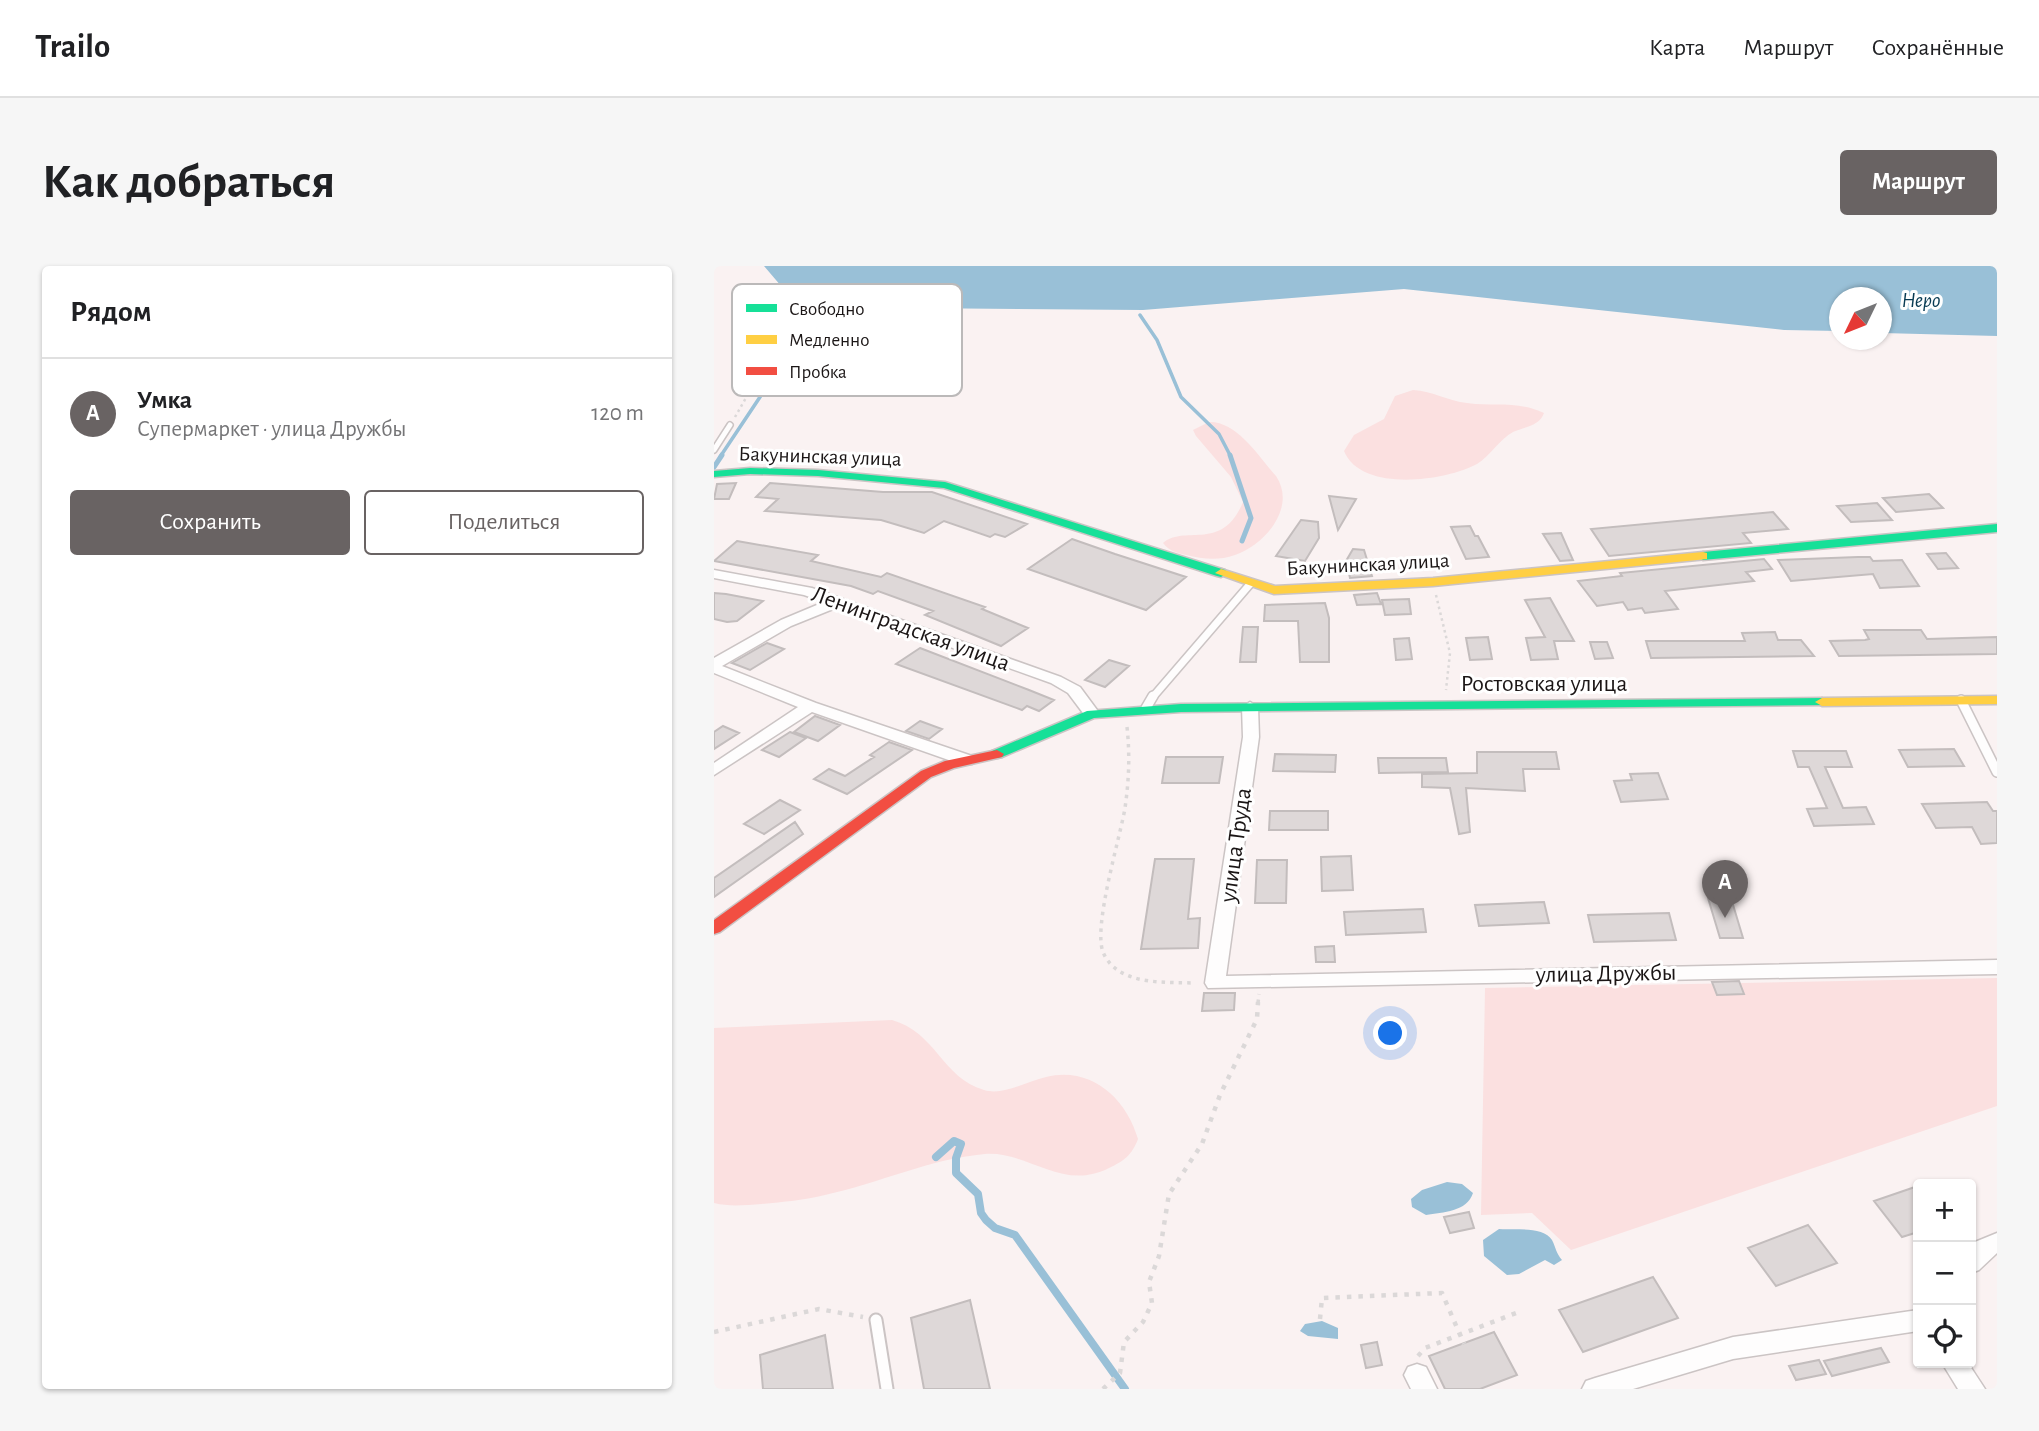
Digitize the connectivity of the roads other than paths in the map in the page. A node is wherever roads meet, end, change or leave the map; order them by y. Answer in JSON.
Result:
{"nodes":[{"id":1,"x":730,"y":425,"type":"road end"},
{"id":2,"x":714,"y":450,"type":"edge"},
{"id":3,"x":714,"y":474,"type":"edge"},
{"id":4,"x":1997,"y":528,"type":"edge"},
{"id":5,"x":714,"y":574,"type":"edge"},
{"id":6,"x":1251,"y":583,"type":"junction"},
{"id":7,"x":839,"y":601,"type":"junction"},
{"id":8,"x":714,"y":666,"type":"edge"},
{"id":9,"x":1961,"y":700,"type":"junction"},
{"id":10,"x":1997,"y":700,"type":"edge"},
{"id":11,"x":810,"y":706,"type":"junction"},
{"id":12,"x":1250,"y":707,"type":"junction"},
{"id":13,"x":1146,"y":708,"type":"junction"},
{"id":14,"x":1092,"y":715,"type":"junction"},
{"id":15,"x":966,"y":760,"type":"junction"},
{"id":16,"x":714,"y":770,"type":"edge"},
{"id":17,"x":1997,"y":772,"type":"edge"},
{"id":18,"x":714,"y":928,"type":"edge"},
{"id":19,"x":1997,"y":967,"type":"edge"},
{"id":20,"x":1215,"y":983,"type":"joint"},
{"id":21,"x":1997,"y":1243,"type":"edge"},
{"id":22,"x":1976,"y":1257,"type":"edge"},
{"id":23,"x":876,"y":1320,"type":"road end"},
{"id":24,"x":1913,"y":1321,"type":"edge"},
{"id":25,"x":1957,"y":1368,"type":"edge"},
{"id":26,"x":887,"y":1389,"type":"edge"},
{"id":27,"x":1595,"y":1389,"type":"edge"},
{"id":28,"x":1972,"y":1389,"type":"edge"}],
"edges":[{"from":1,"to":2,"type":"lane"},
{"from":3,"to":6,"type":"street","name":"Бакунинская улица"},
{"from":4,"to":6,"type":"street","name":"Бакунинская улица"},
{"from":5,"to":7,"type":"street","name":"Ленинградская улица"},
{"from":6,"to":13,"type":"lane"},
{"from":7,"to":8,"type":"street"},
{"from":7,"to":14,"type":"street","name":"Ленинградская улица"},
{"from":8,"to":11,"type":"street"},
{"from":9,"to":10,"type":"street","name":"Ростовская улица"},
{"from":9,"to":12,"type":"street","name":"Ростовская улица"},
{"from":9,"to":17,"type":"lane"},
{"from":11,"to":15,"type":"street"},
{"from":11,"to":16,"type":"street"},
{"from":12,"to":13,"type":"street","name":"Ростовская улица"},
{"from":12,"to":20,"type":"street","name":"улица Труда"},
{"from":13,"to":14,"type":"street","name":"Ростовская улица"},
{"from":14,"to":15,"type":"street","name":"Ростовская улица"},
{"from":15,"to":18,"type":"street","name":"Ростовская улица"},
{"from":19,"to":20,"type":"street","name":"улица Дружбы"},
{"from":21,"to":22,"type":"street"},
{"from":23,"to":26,"type":"lane"},
{"from":24,"to":27,"type":"street"},
{"from":25,"to":28,"type":"street"}]}
